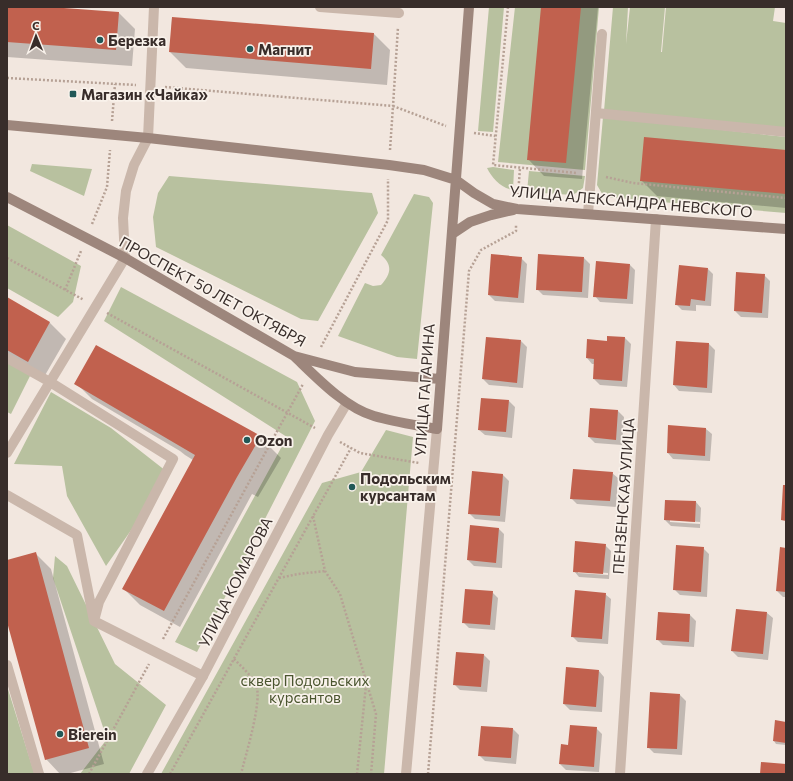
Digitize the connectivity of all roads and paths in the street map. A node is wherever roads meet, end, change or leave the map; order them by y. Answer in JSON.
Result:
{"nodes":[{"id":1,"x":154,"y":7,"type":"edge"},
{"id":2,"x":320,"y":7,"type":"edge"},
{"id":3,"x":469,"y":7,"type":"edge"},
{"id":4,"x":508,"y":7,"type":"edge"},
{"id":5,"x":399,"y":13,"type":"joint"},
{"id":6,"x":602,"y":34,"type":"dead end"},
{"id":7,"x":7,"y":78,"type":"edge"},
{"id":8,"x":115,"y":84,"type":"junction"},
{"id":9,"x":150,"y":86,"type":"junction"},
{"id":10,"x":393,"y":106,"type":"junction"},
{"id":11,"x":596,"y":113,"type":"junction"},
{"id":12,"x":7,"y":125,"type":"edge"},
{"id":13,"x":460,"y":131,"type":"junction"},
{"id":14,"x":786,"y":132,"type":"edge"},
{"id":15,"x":111,"y":135,"type":"junction"},
{"id":16,"x":495,"y":136,"type":"junction"},
{"id":17,"x":148,"y":138,"type":"junction"},
{"id":18,"x":389,"y":165,"type":"junction"},
{"id":19,"x":592,"y":175,"type":"junction"},
{"id":20,"x":456,"y":180,"type":"junction"},
{"id":21,"x":7,"y":197,"type":"edge"},
{"id":22,"x":786,"y":198,"type":"edge"},
{"id":23,"x":517,"y":209,"type":"junction"},
{"id":24,"x":588,"y":214,"type":"junction"},
{"id":25,"x":656,"y":219,"type":"junction"},
{"id":26,"x":786,"y":229,"type":"edge"},
{"id":27,"x":516,"y":231,"type":"dead end"},
{"id":28,"x":452,"y":234,"type":"junction"},
{"id":29,"x":86,"y":238,"type":"junction"},
{"id":30,"x":7,"y":258,"type":"edge"},
{"id":31,"x":125,"y":258,"type":"junction"},
{"id":32,"x":65,"y":290,"type":"junction"},
{"id":33,"x":95,"y":306,"type":"junction"},
{"id":34,"x":7,"y":358,"type":"edge"},
{"id":35,"x":312,"y":367,"type":"junction"},
{"id":36,"x":440,"y":379,"type":"junction"},
{"id":37,"x":50,"y":382,"type":"junction"},
{"id":38,"x":347,"y":403,"type":"junction"},
{"id":39,"x":287,"y":412,"type":"junction"},
{"id":40,"x":437,"y":429,"type":"junction"},
{"id":41,"x":328,"y":435,"type":"junction"},
{"id":42,"x":351,"y":448,"type":"junction"},
{"id":43,"x":7,"y":453,"type":"edge"},
{"id":44,"x":434,"y":466,"type":"junction"},
{"id":45,"x":7,"y":495,"type":"edge"},
{"id":46,"x":313,"y":516,"type":"junction"},
{"id":47,"x":326,"y":571,"type":"junction"},
{"id":48,"x":278,"y":578,"type":"junction"},
{"id":49,"x":94,"y":621,"type":"junction"},
{"id":50,"x":155,"y":653,"type":"junction"},
{"id":51,"x":234,"y":659,"type":"junction"},
{"id":52,"x":7,"y":665,"type":"edge"},
{"id":53,"x":203,"y":676,"type":"junction"},
{"id":54,"x":367,"y":682,"type":"junction"},
{"id":55,"x":39,"y":774,"type":"edge"},
{"id":56,"x":89,"y":774,"type":"edge"},
{"id":57,"x":147,"y":774,"type":"edge"},
{"id":58,"x":170,"y":774,"type":"edge"},
{"id":59,"x":241,"y":774,"type":"edge"},
{"id":60,"x":357,"y":774,"type":"edge"},
{"id":61,"x":371,"y":774,"type":"edge"},
{"id":62,"x":406,"y":774,"type":"edge"},
{"id":63,"x":428,"y":774,"type":"edge"},
{"id":64,"x":620,"y":774,"type":"edge"}],
"edges":[{"from":1,"to":9,"type":"street"},
{"from":2,"to":5,"type":"street"},
{"from":3,"to":13,"type":"main road","name":"УЛИЦА ГАГАРИНА"},
{"from":4,"to":16,"type":"path"},
{"from":5,"to":10,"type":"path"},
{"from":6,"to":11,"type":"street"},
{"from":7,"to":8,"type":"path"},
{"from":8,"to":9,"type":"path"},
{"from":8,"to":15,"type":"path"},
{"from":9,"to":10,"type":"path"},
{"from":9,"to":17,"type":"street"},
{"from":10,"to":13,"type":"path"},
{"from":10,"to":18,"type":"path"},
{"from":11,"to":14,"type":"street"},
{"from":11,"to":19,"type":"street"},
{"from":12,"to":15,"type":"main road"},
{"from":13,"to":16,"type":"path"},
{"from":13,"to":20,"type":"main road","name":"УЛИЦА ГАГАРИНА"},
{"from":15,"to":17,"type":"main road"},
{"from":15,"to":29,"type":"path"},
{"from":16,"to":19,"type":"path"},
{"from":17,"to":18,"type":"main road"},
{"from":17,"to":31,"type":"street"},
{"from":18,"to":20,"type":"main road"},
{"from":18,"to":35,"type":"path"},
{"from":19,"to":22,"type":"path"},
{"from":19,"to":24,"type":"street"},
{"from":20,"to":23,"type":"main road","name":"УЛИЦА АЛЕКСАНДРА НЕВСКОГО"},
{"from":20,"to":28,"type":"main road","name":"УЛИЦА ГАГАРИНА"},
{"from":21,"to":29,"type":"main road","name":"ПРОСПЕКТ 50 ЛЕТ ОКТЯБРЯ"},
{"from":23,"to":24,"type":"main road","name":"УЛИЦА АЛЕКСАНДРА НЕВСКОГО"},
{"from":23,"to":28,"type":"main road"},
{"from":24,"to":25,"type":"main road","name":"УЛИЦА АЛЕКСАНДРА НЕВСКОГО"},
{"from":25,"to":26,"type":"main road","name":"УЛИЦА АЛЕКСАНДРА НЕВСКОГО"},
{"from":25,"to":64,"type":"street","name":"ПЕНЗЕНСКАЯ УЛИЦА"},
{"from":27,"to":63,"type":"path"},
{"from":28,"to":36,"type":"main road","name":"УЛИЦА ГАГАРИНА"},
{"from":29,"to":31,"type":"main road","name":"ПРОСПЕКТ 50 ЛЕТ ОКТЯБРЯ"},
{"from":29,"to":32,"type":"path"},
{"from":30,"to":32,"type":"path"},
{"from":31,"to":33,"type":"street"},
{"from":31,"to":35,"type":"main road","name":"ПРОСПЕКТ 50 ЛЕТ ОКТЯБРЯ"},
{"from":32,"to":33,"type":"path"},
{"from":33,"to":37,"type":"street"},
{"from":33,"to":39,"type":"path"},
{"from":34,"to":37,"type":"street"},
{"from":35,"to":36,"type":"main road","name":"ПРОСПЕКТ 50 ЛЕТ ОКТЯБРЯ"},
{"from":35,"to":38,"type":"main road"},
{"from":35,"to":39,"type":"path"},
{"from":36,"to":40,"type":"main road","name":"УЛИЦА ГАГАРИНА"},
{"from":37,"to":43,"type":"street"},
{"from":37,"to":49,"type":"street"},
{"from":38,"to":40,"type":"main road"},
{"from":38,"to":41,"type":"street","name":"УЛИЦА КОМАРОВА"},
{"from":39,"to":41,"type":"path"},
{"from":39,"to":50,"type":"path"},
{"from":40,"to":44,"type":"street","name":"УЛИЦА ГАГАРИНА"},
{"from":41,"to":42,"type":"path"},
{"from":41,"to":53,"type":"street","name":"УЛИЦА КОМАРОВА"},
{"from":42,"to":44,"type":"path"},
{"from":42,"to":46,"type":"path"},
{"from":44,"to":62,"type":"street","name":"УЛИЦА ГАГАРИНА"},
{"from":45,"to":49,"type":"street"},
{"from":46,"to":47,"type":"path"},
{"from":46,"to":48,"type":"path"},
{"from":47,"to":48,"type":"path"},
{"from":47,"to":54,"type":"path"},
{"from":48,"to":51,"type":"path"},
{"from":49,"to":50,"type":"street"},
{"from":50,"to":53,"type":"street"},
{"from":50,"to":56,"type":"path"},
{"from":51,"to":58,"type":"path"},
{"from":51,"to":59,"type":"path"},
{"from":52,"to":55,"type":"street"},
{"from":53,"to":57,"type":"street","name":"УЛИЦА КОМАРОВА"},
{"from":54,"to":60,"type":"path"},
{"from":54,"to":61,"type":"path"}]}
